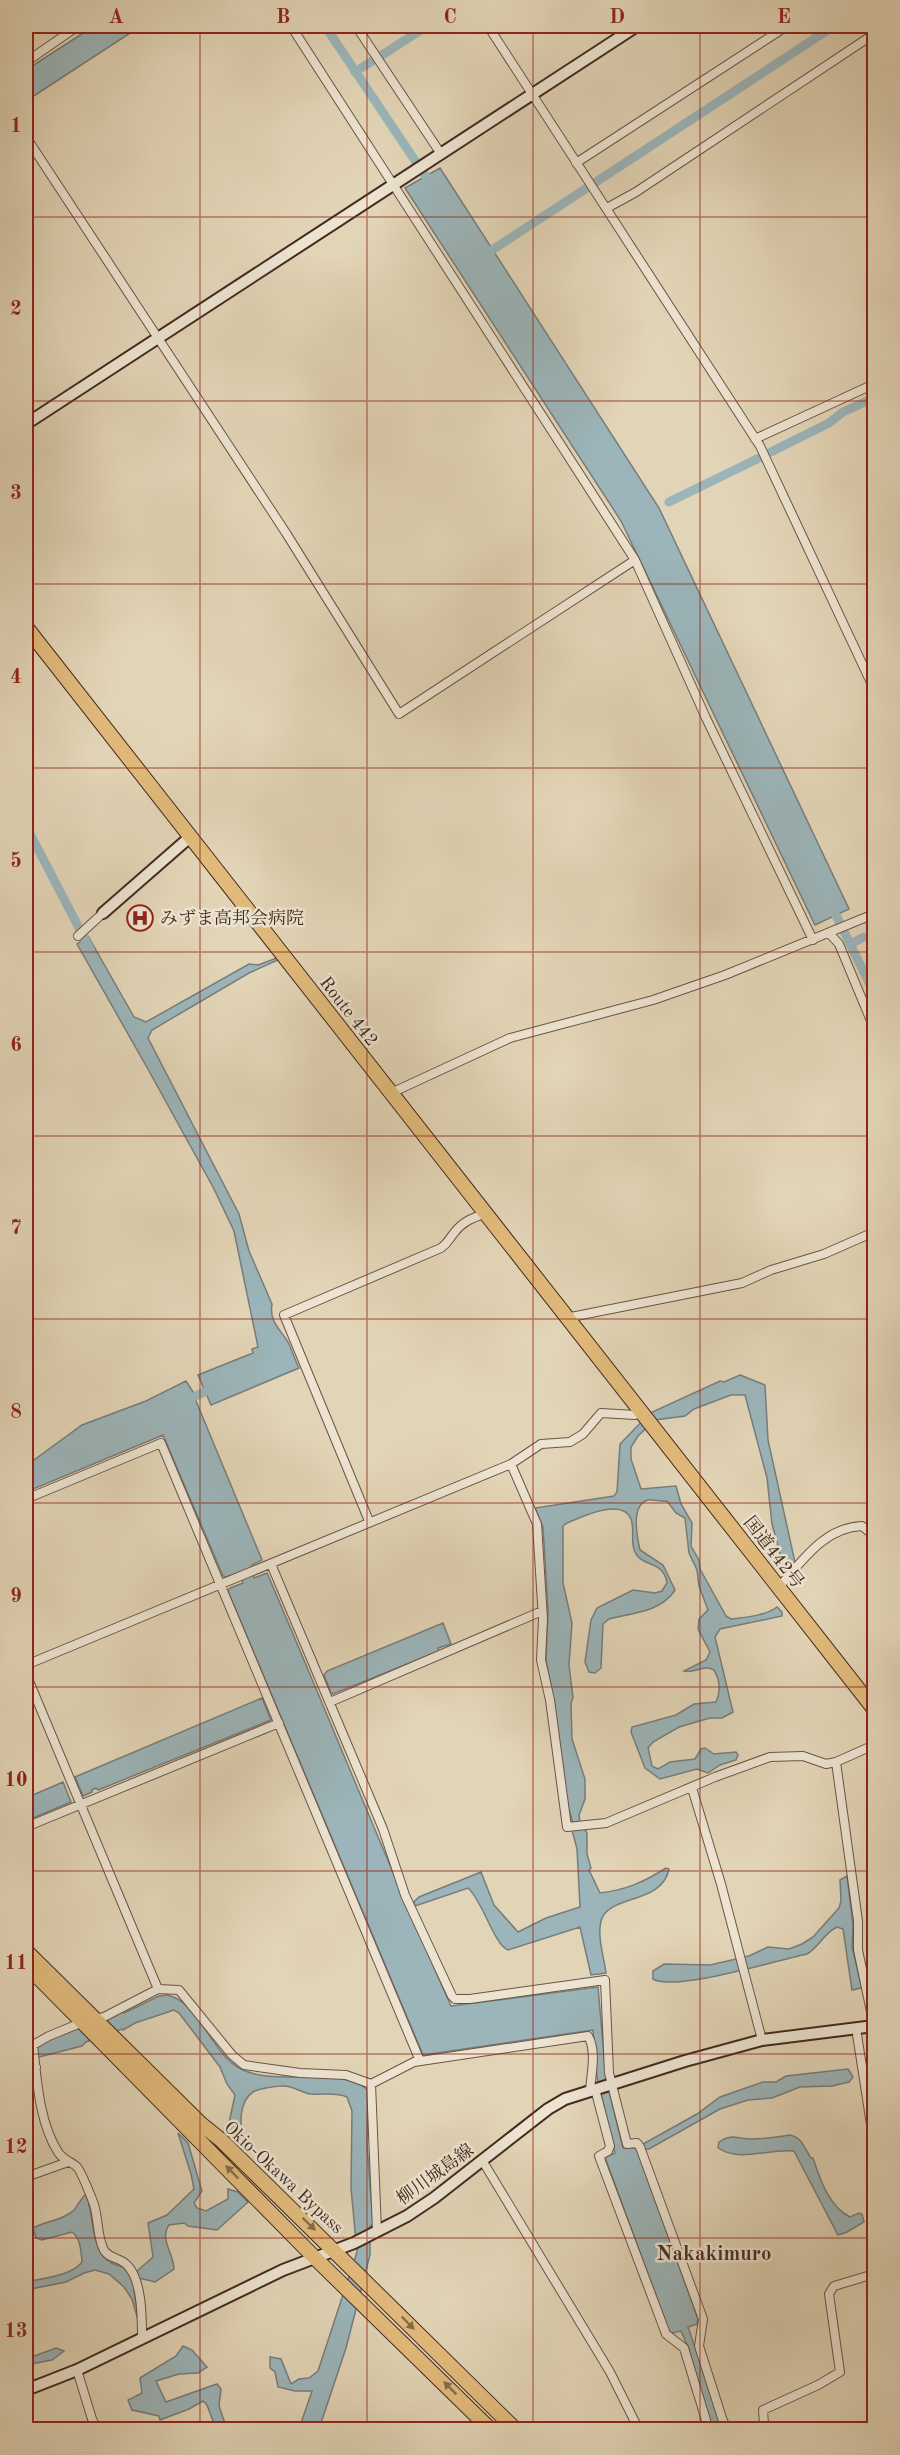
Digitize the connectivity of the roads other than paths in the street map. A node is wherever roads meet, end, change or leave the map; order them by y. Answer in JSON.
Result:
{"nodes":[{"id":1,"x":78,"y":26,"type":"edge"},
{"id":2,"x":291,"y":26,"type":"edge"},
{"id":3,"x":356,"y":26,"type":"edge"},
{"id":4,"x":488,"y":26,"type":"edge"},
{"id":5,"x":637,"y":26,"type":"edge"},
{"id":6,"x":787,"y":26,"type":"edge"},
{"id":7,"x":874,"y":34,"type":"edge"},
{"id":8,"x":26,"y":62,"type":"edge"},
{"id":9,"x":531,"y":94,"type":"junction"},
{"id":10,"x":26,"y":137,"type":"edge"},
{"id":11,"x":436,"y":157,"type":"junction"},
{"id":12,"x":576,"y":163,"type":"junction"},
{"id":13,"x":398,"y":183,"type":"junction"},
{"id":14,"x":607,"y":208,"type":"junction"},
{"id":15,"x":156,"y":339,"type":"junction"},
{"id":16,"x":874,"y":384,"type":"edge"},
{"id":17,"x":26,"y":424,"type":"edge"},
{"id":18,"x":755,"y":439,"type":"junction"},
{"id":19,"x":635,"y":560,"type":"junction"},
{"id":20,"x":26,"y":627,"type":"edge"},
{"id":21,"x":874,"y":689,"type":"edge"},
{"id":22,"x":190,"y":837,"type":"junction"},
{"id":23,"x":103,"y":913,"type":"joint"},
{"id":24,"x":874,"y":914,"type":"edge"},
{"id":25,"x":831,"y":932,"type":"junction"},
{"id":26,"x":78,"y":936,"type":"dead end"},
{"id":27,"x":813,"y":940,"type":"junction"},
{"id":28,"x":874,"y":1028,"type":"edge"},
{"id":29,"x":390,"y":1094,"type":"junction"},
{"id":30,"x":484,"y":1214,"type":"junction"},
{"id":31,"x":874,"y":1232,"type":"edge"},
{"id":32,"x":566,"y":1318,"type":"junction"},
{"id":33,"x":642,"y":1412,"type":"junction"},
{"id":34,"x":511,"y":1464,"type":"junction"},
{"id":35,"x":26,"y":1499,"type":"edge"},
{"id":36,"x":369,"y":1521,"type":"junction"},
{"id":37,"x":874,"y":1536,"type":"edge"},
{"id":38,"x":268,"y":1565,"type":"junction"},
{"id":39,"x":223,"y":1584,"type":"junction"},
{"id":40,"x":779,"y":1587,"type":"junction"},
{"id":41,"x":542,"y":1611,"type":"junction"},
{"id":42,"x":26,"y":1665,"type":"edge"},
{"id":43,"x":26,"y":1674,"type":"edge"},
{"id":44,"x":330,"y":1702,"type":"junction"},
{"id":45,"x":874,"y":1709,"type":"edge"},
{"id":46,"x":279,"y":1723,"type":"junction"},
{"id":47,"x":874,"y":1745,"type":"edge"},
{"id":48,"x":836,"y":1762,"type":"junction"},
{"id":49,"x":692,"y":1788,"type":"junction"},
{"id":50,"x":80,"y":1805,"type":"junction"},
{"id":51,"x":26,"y":1827,"type":"edge"},
{"id":52,"x":26,"y":1951,"type":"edge"},
{"id":53,"x":26,"y":1965,"type":"edge"},
{"id":54,"x":158,"y":1989,"type":"junction"},
{"id":55,"x":90,"y":2022,"type":"junction"},
{"id":56,"x":874,"y":2026,"type":"edge"},
{"id":57,"x":856,"y":2028,"type":"junction"},
{"id":58,"x":762,"y":2040,"type":"junction"},
{"id":59,"x":420,"y":2061,"type":"junction"},
{"id":60,"x":35,"y":2065,"type":"junction"},
{"id":61,"x":26,"y":2072,"type":"edge"},
{"id":62,"x":371,"y":2084,"type":"junction"},
{"id":63,"x":613,"y":2084,"type":"junction"},
{"id":64,"x":595,"y":2089,"type":"junction"},
{"id":65,"x":874,"y":2144,"type":"edge"},
{"id":66,"x":215,"y":2145,"type":"junction"},
{"id":67,"x":482,"y":2160,"type":"junction"},
{"id":68,"x":68,"y":2162,"type":"junction"},
{"id":69,"x":26,"y":2177,"type":"edge"},
{"id":70,"x":375,"y":2232,"type":"junction"},
{"id":71,"x":335,"y":2250,"type":"junction"},
{"id":72,"x":315,"y":2258,"type":"junction"},
{"id":73,"x":874,"y":2274,"type":"edge"},
{"id":74,"x":142,"y":2337,"type":"junction"},
{"id":75,"x":77,"y":2370,"type":"junction"},
{"id":76,"x":26,"y":2390,"type":"edge"},
{"id":77,"x":97,"y":2430,"type":"edge"},
{"id":78,"x":491,"y":2430,"type":"edge"},
{"id":79,"x":516,"y":2430,"type":"edge"},
{"id":80,"x":639,"y":2430,"type":"edge"},
{"id":81,"x":709,"y":2430,"type":"edge"},
{"id":82,"x":728,"y":2430,"type":"edge"},
{"id":83,"x":761,"y":2430,"type":"edge"}],
"edges":[{"from":1,"to":8,"type":"street"},
{"from":2,"to":13,"type":"street"},
{"from":3,"to":11,"type":"street"},
{"from":4,"to":9,"type":"street"},
{"from":5,"to":9,"type":"main road"},
{"from":6,"to":12,"type":"street"},
{"from":7,"to":14,"type":"street"},
{"from":9,"to":11,"type":"main road"},
{"from":9,"to":12,"type":"street"},
{"from":10,"to":15,"type":"street"},
{"from":11,"to":13,"type":"main road"},
{"from":12,"to":14,"type":"street"},
{"from":13,"to":15,"type":"main road"},
{"from":13,"to":19,"type":"street"},
{"from":14,"to":18,"type":"street"},
{"from":15,"to":17,"type":"main road"},
{"from":15,"to":19,"type":"street"},
{"from":16,"to":18,"type":"street"},
{"from":18,"to":21,"type":"street"},
{"from":19,"to":27,"type":"street"},
{"from":20,"to":22,"type":"highway","name":"Route 442"},
{"from":22,"to":23,"type":"main road"},
{"from":22,"to":29,"type":"highway","name":"Route 442"},
{"from":23,"to":26,"type":"street"},
{"from":24,"to":25,"type":"street"},
{"from":25,"to":27,"type":"street"},
{"from":25,"to":28,"type":"street"},
{"from":27,"to":29,"type":"street"},
{"from":29,"to":30,"type":"highway","name":"Route 442"},
{"from":30,"to":32,"type":"highway","name":"Route 442"},
{"from":30,"to":36,"type":"street"},
{"from":31,"to":32,"type":"street"},
{"from":32,"to":33,"type":"highway","name":"Route 442"},
{"from":33,"to":34,"type":"street"},
{"from":33,"to":40,"type":"highway","name":"国道442号"},
{"from":34,"to":36,"type":"street"},
{"from":34,"to":41,"type":"street"},
{"from":35,"to":39,"type":"street"},
{"from":36,"to":38,"type":"street"},
{"from":37,"to":40,"type":"street"},
{"from":38,"to":39,"type":"street"},
{"from":38,"to":44,"type":"street"},
{"from":39,"to":42,"type":"street"},
{"from":39,"to":46,"type":"street"},
{"from":40,"to":45,"type":"highway","name":"国道442号"},
{"from":41,"to":44,"type":"street"},
{"from":41,"to":49,"type":"street"},
{"from":43,"to":50,"type":"street"},
{"from":44,"to":63,"type":"street"},
{"from":46,"to":50,"type":"street"},
{"from":46,"to":59,"type":"street"},
{"from":47,"to":48,"type":"street"},
{"from":48,"to":49,"type":"street"},
{"from":48,"to":56,"type":"street"},
{"from":49,"to":58,"type":"street"},
{"from":50,"to":51,"type":"street"},
{"from":50,"to":54,"type":"street"},
{"from":52,"to":55,"type":"highway","name":"Okio-Okawa Bypass"},
{"from":53,"to":55,"type":"highway","name":"Okio-Okawa Bypass"},
{"from":54,"to":55,"type":"street"},
{"from":54,"to":62,"type":"street"},
{"from":55,"to":60,"type":"street"},
{"from":55,"to":66,"type":"highway","name":"Okio-Okawa Bypass"},
{"from":56,"to":57,"type":"main road","name":"柳川城島線"},
{"from":57,"to":58,"type":"main road","name":"柳川城島線"},
{"from":57,"to":65,"type":"street"},
{"from":58,"to":63,"type":"main road","name":"柳川城島線"},
{"from":59,"to":62,"type":"street"},
{"from":59,"to":64,"type":"street"},
{"from":60,"to":61,"type":"street"},
{"from":60,"to":68,"type":"street"},
{"from":62,"to":70,"type":"street"},
{"from":63,"to":64,"type":"main road","name":"柳川城島線"},
{"from":63,"to":82,"type":"street"},
{"from":64,"to":67,"type":"main road","name":"柳川城島線"},
{"from":64,"to":81,"type":"street"},
{"from":66,"to":71,"type":"highway","name":"Okio-Okawa Bypass","one_way":true},
{"from":72,"to":66,"type":"highway","name":"Okio-Okawa Bypass","one_way":true},
{"from":67,"to":70,"type":"main road","name":"柳川城島線"},
{"from":67,"to":80,"type":"street"},
{"from":68,"to":69,"type":"street"},
{"from":68,"to":74,"type":"street"},
{"from":70,"to":71,"type":"main road","name":"柳川城島線"},
{"from":71,"to":72,"type":"main road","name":"柳川城島線"},
{"from":71,"to":79,"type":"highway","name":"Okio-Okawa Bypass","one_way":true},
{"from":72,"to":74,"type":"main road","name":"柳川城島線"},
{"from":78,"to":72,"type":"highway","name":"Okio-Okawa Bypass","one_way":true},
{"from":73,"to":83,"type":"street"},
{"from":74,"to":75,"type":"main road","name":"柳川城島線"},
{"from":75,"to":76,"type":"main road","name":"柳川城島線"},
{"from":75,"to":77,"type":"street"}]}
